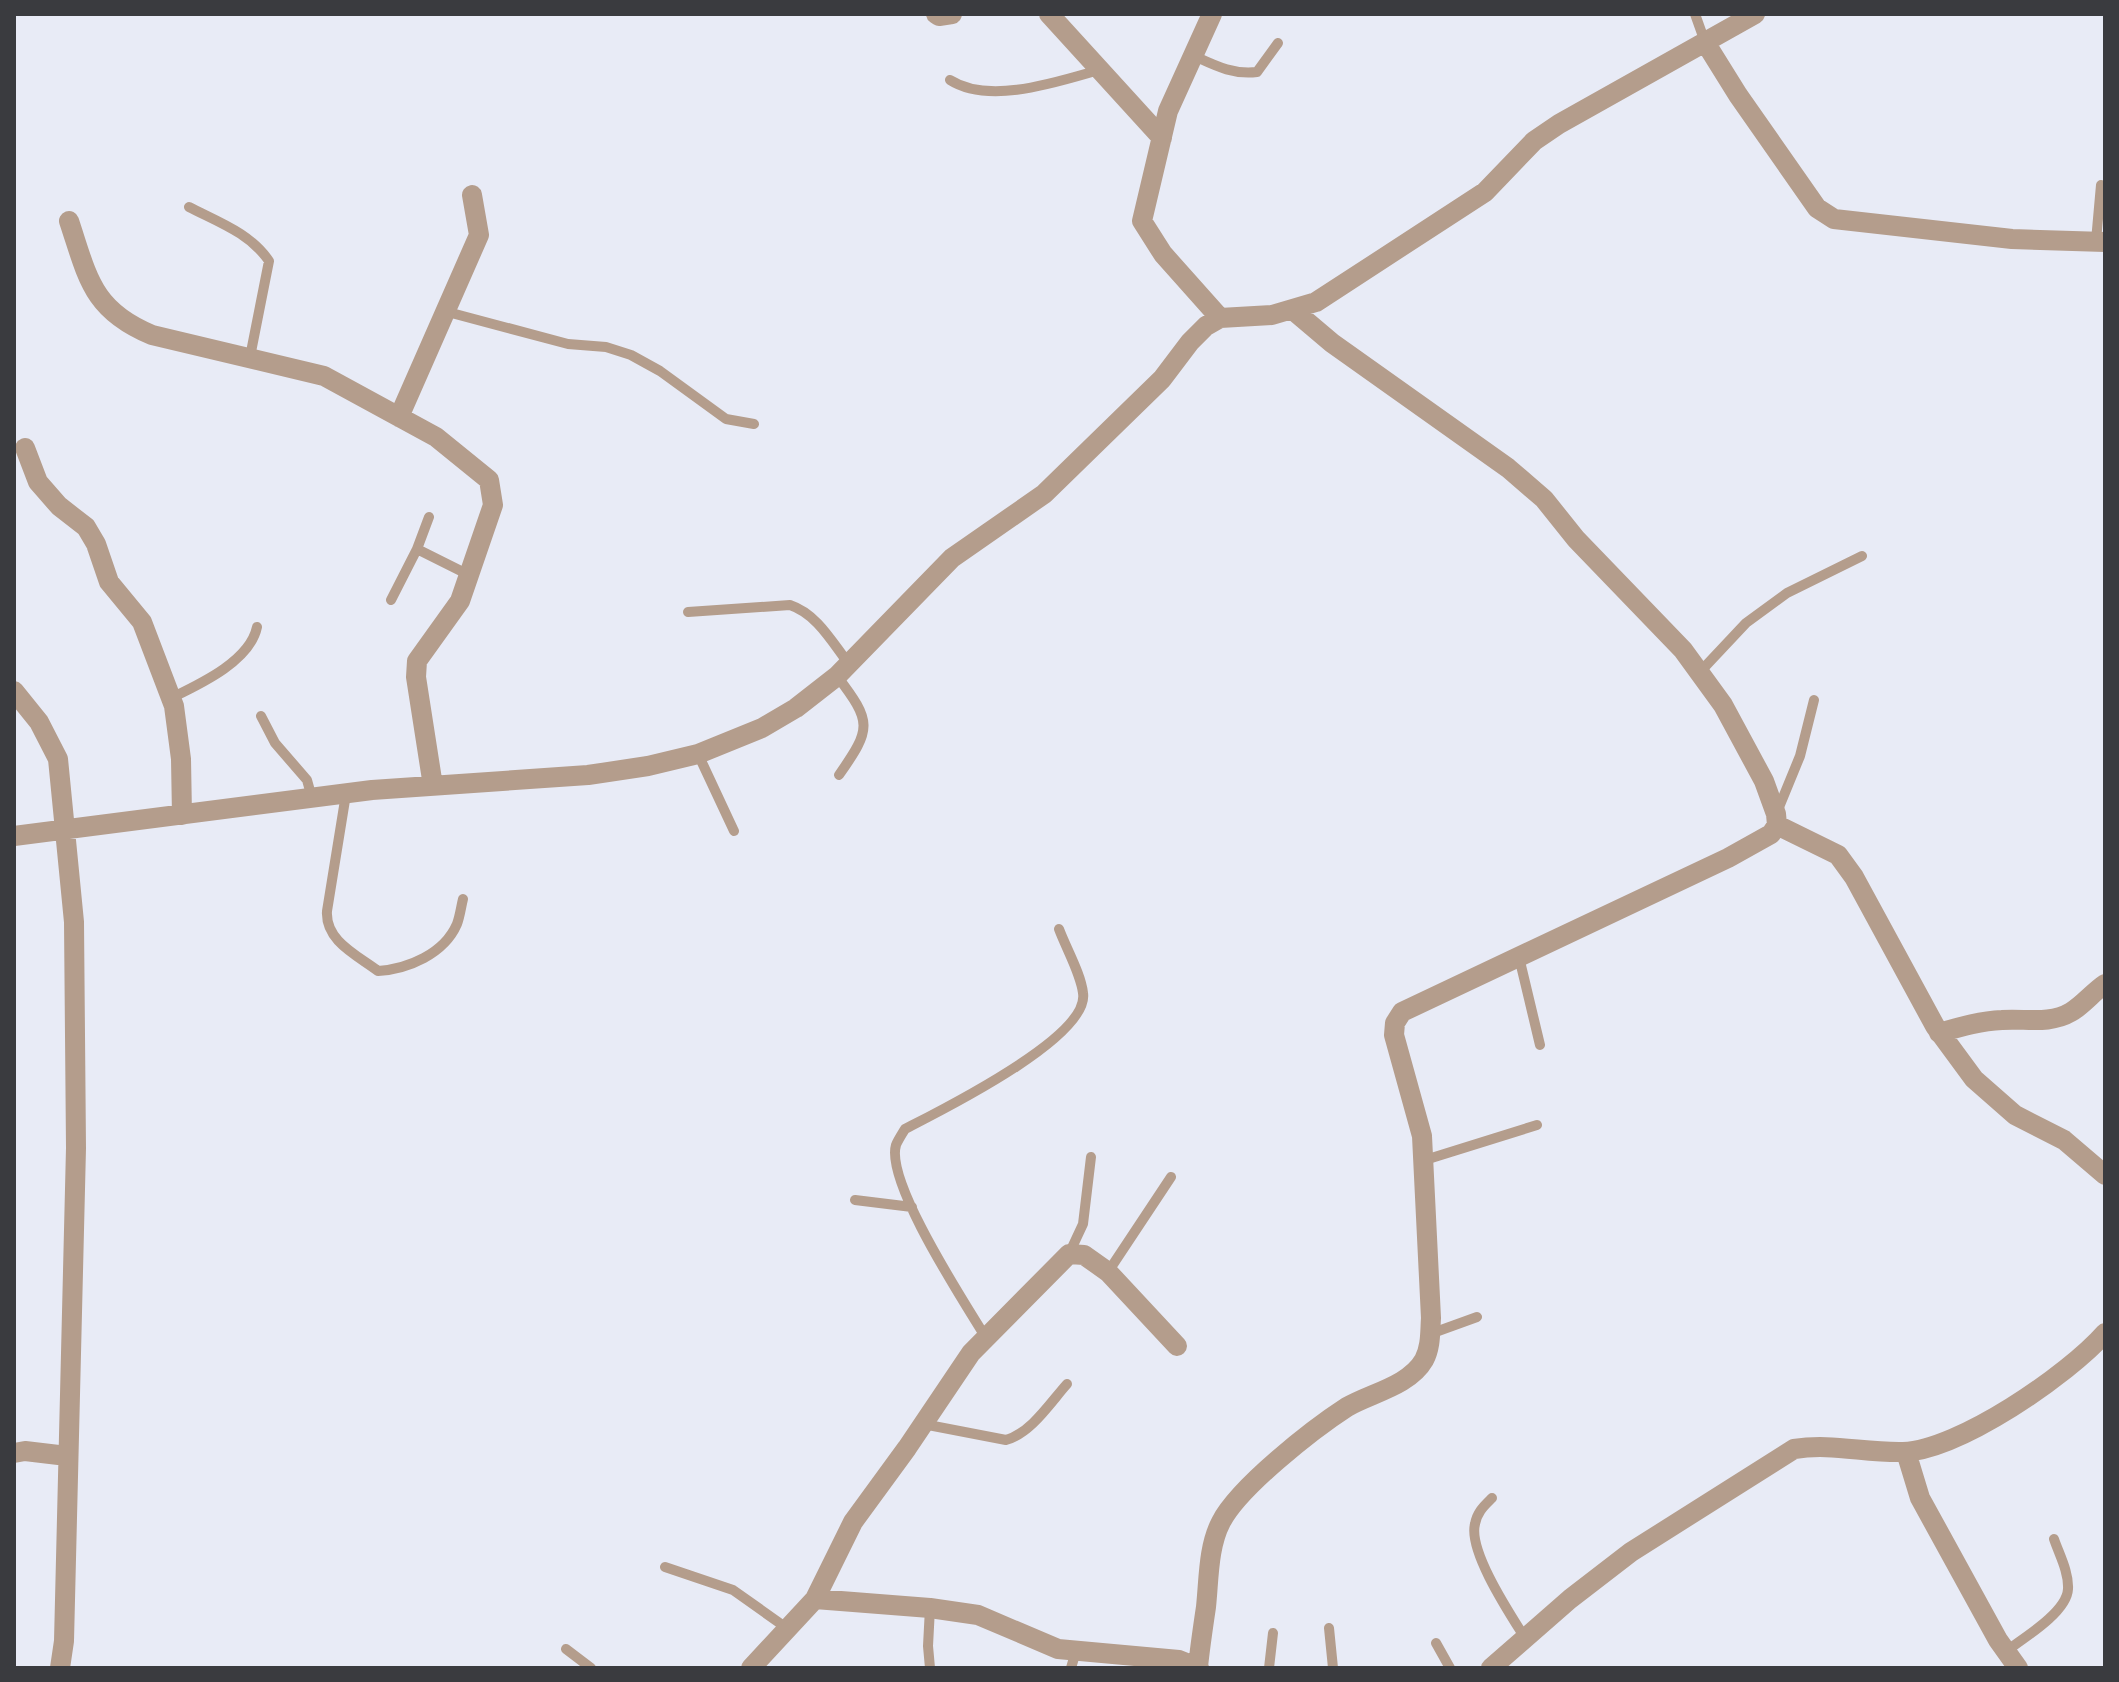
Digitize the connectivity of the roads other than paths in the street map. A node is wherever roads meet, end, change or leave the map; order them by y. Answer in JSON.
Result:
{"nodes":[{"id":1,"x":936,"y":14,"type":"edge"},
{"id":2,"x":952,"y":14,"type":"edge"},
{"id":3,"x":1049,"y":14,"type":"edge"},
{"id":4,"x":1212,"y":14,"type":"edge"},
{"id":5,"x":1695,"y":14,"type":"edge"},
{"id":6,"x":1755,"y":14,"type":"edge"},
{"id":7,"x":1705,"y":42,"type":"junction"},
{"id":8,"x":1278,"y":43,"type":"dead end"},
{"id":9,"x":1192,"y":55,"type":"junction"},
{"id":10,"x":1099,"y":70,"type":"junction"},
{"id":11,"x":950,"y":80,"type":"dead end"},
{"id":12,"x":1162,"y":138,"type":"junction"},
{"id":13,"x":2101,"y":185,"type":"dead end"},
{"id":14,"x":472,"y":195,"type":"dead end"},
{"id":15,"x":189,"y":207,"type":"dead end"},
{"id":16,"x":69,"y":221,"type":"dead end"},
{"id":17,"x":2100,"y":242,"type":"edge"},
{"id":18,"x":1293,"y":310,"type":"junction"},
{"id":19,"x":444,"y":311,"type":"junction"},
{"id":20,"x":1220,"y":318,"type":"junction"},
{"id":21,"x":250,"y":357,"type":"junction"},
{"id":22,"x":399,"y":417,"type":"junction"},
{"id":23,"x":754,"y":424,"type":"dead end"},
{"id":24,"x":25,"y":448,"type":"dead end"},
{"id":25,"x":429,"y":517,"type":"dead end"},
{"id":26,"x":417,"y":549,"type":"junction"},
{"id":27,"x":1862,"y":556,"type":"dead end"},
{"id":28,"x":470,"y":575,"type":"junction"},
{"id":29,"x":391,"y":600,"type":"dead end"},
{"id":30,"x":688,"y":612,"type":"dead end"},
{"id":31,"x":257,"y":627,"type":"dead end"},
{"id":32,"x":843,"y":670,"type":"junction"},
{"id":33,"x":1699,"y":673,"type":"junction"},
{"id":34,"x":14,"y":691,"type":"edge"},
{"id":35,"x":171,"y":698,"type":"junction"},
{"id":36,"x":1814,"y":700,"type":"dead end"},
{"id":37,"x":261,"y":716,"type":"dead end"},
{"id":38,"x":698,"y":754,"type":"junction"},
{"id":39,"x":839,"y":775,"type":"dead end"},
{"id":40,"x":433,"y":786,"type":"junction"},
{"id":41,"x":346,"y":794,"type":"junction"},
{"id":42,"x":312,"y":798,"type":"junction"},
{"id":43,"x":182,"y":815,"type":"junction"},
{"id":44,"x":1776,"y":820,"type":"junction"},
{"id":45,"x":66,"y":829,"type":"junction"},
{"id":46,"x":734,"y":831,"type":"dead end"},
{"id":47,"x":14,"y":836,"type":"edge"},
{"id":48,"x":463,"y":899,"type":"dead end"},
{"id":49,"x":1059,"y":929,"type":"dead end"},
{"id":50,"x":1519,"y":957,"type":"junction"},
{"id":51,"x":2105,"y":984,"type":"edge"},
{"id":52,"x":1939,"y":1033,"type":"junction"},
{"id":53,"x":1540,"y":1045,"type":"dead end"},
{"id":54,"x":1537,"y":1125,"type":"dead end"},
{"id":55,"x":1091,"y":1157,"type":"dead end"},
{"id":56,"x":1425,"y":1160,"type":"junction"},
{"id":57,"x":2105,"y":1175,"type":"edge"},
{"id":58,"x":1171,"y":1177,"type":"dead end"},
{"id":59,"x":855,"y":1200,"type":"dead end"},
{"id":60,"x":912,"y":1207,"type":"junction"},
{"id":61,"x":1069,"y":1254,"type":"junction"},
{"id":62,"x":1108,"y":1272,"type":"junction"},
{"id":63,"x":1477,"y":1317,"type":"dead end"},
{"id":64,"x":2105,"y":1333,"type":"edge"},
{"id":65,"x":1430,"y":1334,"type":"junction"},
{"id":66,"x":986,"y":1338,"type":"junction"},
{"id":67,"x":1177,"y":1346,"type":"dead end"},
{"id":68,"x":1067,"y":1384,"type":"dead end"},
{"id":69,"x":923,"y":1424,"type":"junction"},
{"id":70,"x":1906,"y":1452,"type":"junction"},
{"id":71,"x":14,"y":1453,"type":"edge"},
{"id":72,"x":67,"y":1456,"type":"junction"},
{"id":73,"x":1492,"y":1498,"type":"dead end"},
{"id":74,"x":2054,"y":1539,"type":"dead end"},
{"id":75,"x":665,"y":1567,"type":"dead end"},
{"id":76,"x":815,"y":1599,"type":"junction"},
{"id":77,"x":930,"y":1608,"type":"junction"},
{"id":78,"x":1329,"y":1628,"type":"dead end"},
{"id":79,"x":788,"y":1629,"type":"junction"},
{"id":80,"x":1273,"y":1633,"type":"dead end"},
{"id":81,"x":1525,"y":1638,"type":"junction"},
{"id":82,"x":1436,"y":1643,"type":"dead end"},
{"id":83,"x":566,"y":1649,"type":"dead end"},
{"id":84,"x":1074,"y":1659,"type":"edge"},
{"id":85,"x":2012,"y":1660,"type":"edge"},
{"id":86,"x":60,"y":1668,"type":"edge"},
{"id":87,"x":591,"y":1668,"type":"edge"},
{"id":88,"x":751,"y":1668,"type":"edge"},
{"id":89,"x":930,"y":1668,"type":"edge"},
{"id":90,"x":1198,"y":1668,"type":"edge"},
{"id":91,"x":1269,"y":1668,"type":"edge"},
{"id":92,"x":1333,"y":1668,"type":"edge"},
{"id":93,"x":1450,"y":1668,"type":"edge"},
{"id":94,"x":1491,"y":1668,"type":"edge"}],
"edges":[{"from":1,"to":2,"type":"street"},
{"from":3,"to":10,"type":"street"},
{"from":4,"to":9,"type":"street"},
{"from":5,"to":7,"type":"lane"},
{"from":6,"to":7,"type":"street"},
{"from":7,"to":17,"type":"street"},
{"from":7,"to":18,"type":"street"},
{"from":8,"to":9,"type":"lane"},
{"from":9,"to":12,"type":"street"},
{"from":10,"to":11,"type":"lane"},
{"from":10,"to":12,"type":"street"},
{"from":12,"to":20,"type":"street"},
{"from":13,"to":17,"type":"lane"},
{"from":14,"to":19,"type":"street"},
{"from":15,"to":21,"type":"lane"},
{"from":16,"to":21,"type":"street"},
{"from":18,"to":20,"type":"street"},
{"from":18,"to":33,"type":"street"},
{"from":19,"to":22,"type":"street"},
{"from":19,"to":23,"type":"lane"},
{"from":20,"to":32,"type":"street"},
{"from":21,"to":22,"type":"street"},
{"from":22,"to":28,"type":"street"},
{"from":24,"to":35,"type":"street"},
{"from":25,"to":26,"type":"lane"},
{"from":26,"to":28,"type":"lane"},
{"from":26,"to":29,"type":"lane"},
{"from":27,"to":33,"type":"lane"},
{"from":28,"to":40,"type":"street"},
{"from":30,"to":32,"type":"lane"},
{"from":31,"to":35,"type":"lane"},
{"from":32,"to":38,"type":"street"},
{"from":32,"to":39,"type":"lane"},
{"from":33,"to":44,"type":"street"},
{"from":34,"to":45,"type":"street"},
{"from":35,"to":43,"type":"street"},
{"from":36,"to":44,"type":"lane"},
{"from":37,"to":42,"type":"lane"},
{"from":38,"to":40,"type":"street"},
{"from":38,"to":46,"type":"lane"},
{"from":40,"to":41,"type":"street"},
{"from":41,"to":42,"type":"street"},
{"from":41,"to":48,"type":"lane"},
{"from":42,"to":43,"type":"street"},
{"from":43,"to":45,"type":"street"},
{"from":44,"to":50,"type":"street"},
{"from":44,"to":52,"type":"street"},
{"from":45,"to":47,"type":"street"},
{"from":45,"to":72,"type":"street"},
{"from":49,"to":60,"type":"lane"},
{"from":50,"to":53,"type":"lane"},
{"from":50,"to":56,"type":"street"},
{"from":51,"to":52,"type":"street"},
{"from":52,"to":57,"type":"street"},
{"from":54,"to":56,"type":"lane"},
{"from":55,"to":61,"type":"lane"},
{"from":56,"to":65,"type":"street"},
{"from":58,"to":62,"type":"lane"},
{"from":59,"to":60,"type":"lane"},
{"from":60,"to":66,"type":"lane"},
{"from":61,"to":62,"type":"street"},
{"from":61,"to":66,"type":"street"},
{"from":62,"to":67,"type":"street"},
{"from":63,"to":65,"type":"lane"},
{"from":64,"to":70,"type":"street"},
{"from":65,"to":90,"type":"street"},
{"from":66,"to":69,"type":"street"},
{"from":68,"to":69,"type":"lane"},
{"from":69,"to":76,"type":"street"},
{"from":70,"to":81,"type":"street"},
{"from":70,"to":85,"type":"street"},
{"from":71,"to":72,"type":"street"},
{"from":72,"to":86,"type":"street"},
{"from":73,"to":81,"type":"lane"},
{"from":74,"to":85,"type":"lane"},
{"from":75,"to":79,"type":"lane"},
{"from":76,"to":77,"type":"street"},
{"from":76,"to":79,"type":"street"},
{"from":77,"to":84,"type":"street"},
{"from":77,"to":89,"type":"lane"},
{"from":78,"to":92,"type":"lane"},
{"from":79,"to":88,"type":"street"},
{"from":80,"to":91,"type":"lane"},
{"from":81,"to":94,"type":"street"},
{"from":82,"to":93,"type":"lane"},
{"from":83,"to":87,"type":"lane"},
{"from":84,"to":90,"type":"street"}]}
